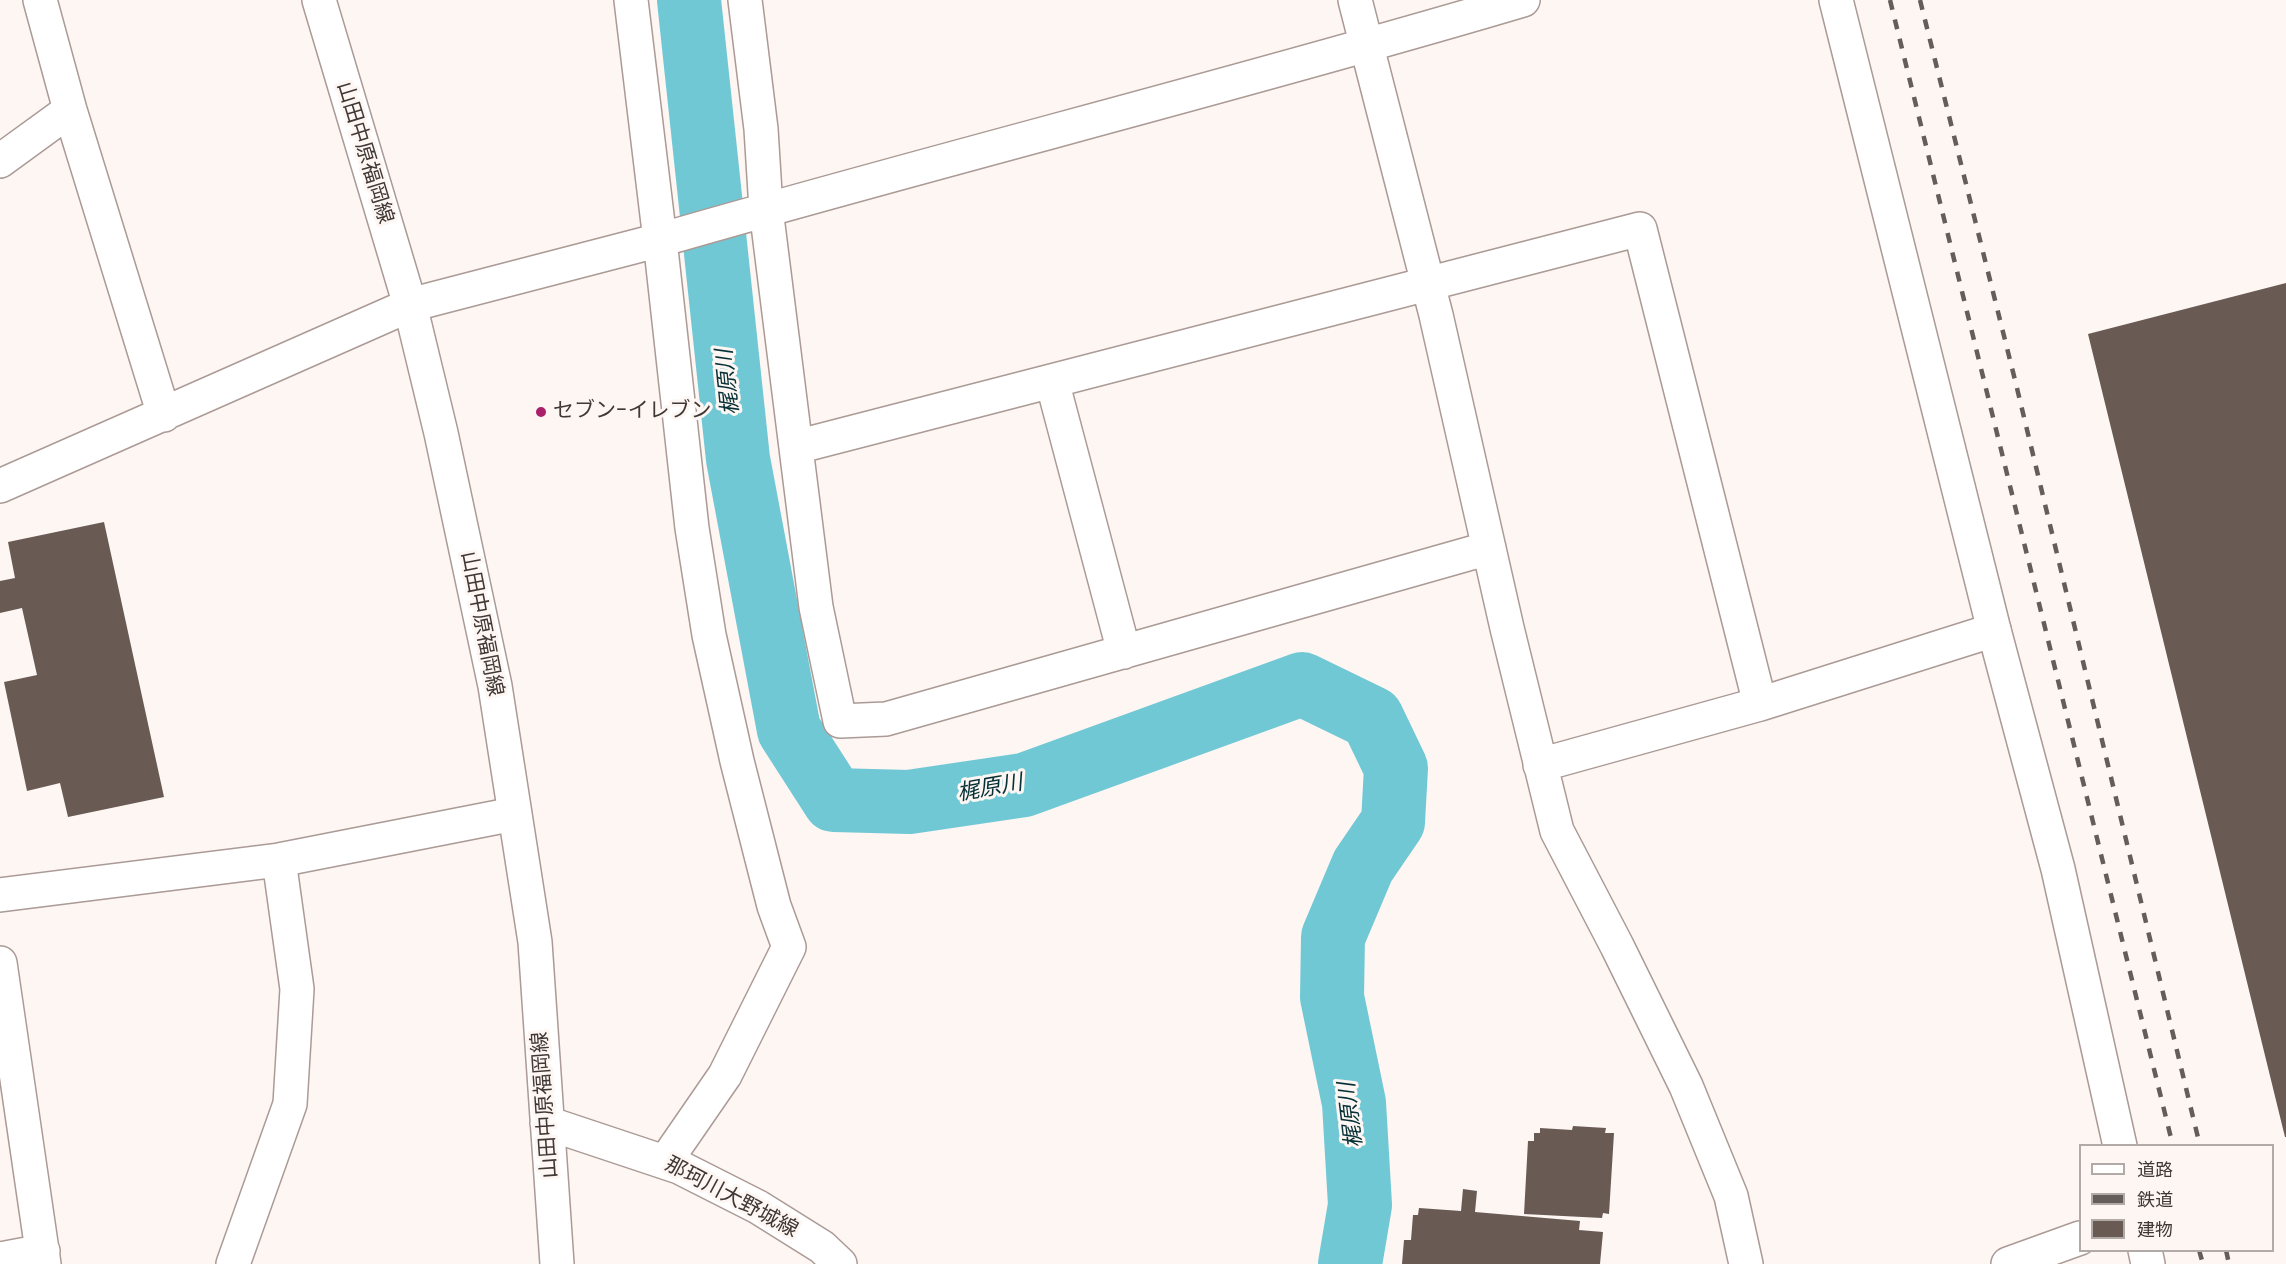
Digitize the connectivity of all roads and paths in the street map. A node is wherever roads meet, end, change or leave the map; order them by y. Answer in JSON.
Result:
{"nodes":[{"id":1,"x":40,"y":0,"type":"edge"},
{"id":2,"x":319,"y":0,"type":"edge"},
{"id":3,"x":631,"y":0,"type":"edge"},
{"id":4,"x":745,"y":0,"type":"edge"},
{"id":5,"x":1355,"y":0,"type":"edge"},
{"id":6,"x":1523,"y":0,"type":"edge"},
{"id":7,"x":1836,"y":0,"type":"edge"},
{"id":8,"x":1366,"y":46,"type":"junction"},
{"id":9,"x":70,"y":110,"type":"junction"},
{"id":10,"x":0,"y":161,"type":"edge"},
{"id":11,"x":766,"y":209,"type":"junction"},
{"id":12,"x":660,"y":240,"type":"junction"},
{"id":13,"x":1428,"y":284,"type":"junction"},
{"id":14,"x":410,"y":305,"type":"junction"},
{"id":15,"x":1052,"y":381,"type":"junction"},
{"id":16,"x":164,"y":415,"type":"junction"},
{"id":17,"x":795,"y":447,"type":"junction"},
{"id":18,"x":0,"y":486,"type":"edge"},
{"id":19,"x":1489,"y":548,"type":"junction"},
{"id":20,"x":1994,"y":630,"type":"junction"},
{"id":21,"x":1124,"y":652,"type":"junction"},
{"id":22,"x":1760,"y":704,"type":"junction"},
{"id":23,"x":1540,"y":765,"type":"junction"},
{"id":24,"x":514,"y":814,"type":"junction"},
{"id":25,"x":279,"y":860,"type":"junction"},
{"id":26,"x":0,"y":895,"type":"edge"},
{"id":27,"x":0,"y":963,"type":"edge"},
{"id":28,"x":547,"y":1123,"type":"junction"},
{"id":29,"x":2120,"y":1144,"type":"edge"},
{"id":30,"x":665,"y":1162,"type":"junction"},
{"id":31,"x":2079,"y":1239,"type":"edge"},
{"id":32,"x":44,"y":1258,"type":"edge"},
{"id":33,"x":0,"y":1259,"type":"edge"},
{"id":34,"x":233,"y":1264,"type":"edge"},
{"id":35,"x":557,"y":1264,"type":"edge"},
{"id":36,"x":840,"y":1264,"type":"edge"},
{"id":37,"x":1746,"y":1264,"type":"edge"},
{"id":38,"x":2008,"y":1264,"type":"edge"}],
"edges":[{"from":1,"to":9,"type":"street"},
{"from":2,"to":14,"type":"street","name":"山田中原福岡線"},
{"from":3,"to":12,"type":"street"},
{"from":4,"to":11,"type":"street"},
{"from":5,"to":8,"type":"street"},
{"from":6,"to":8,"type":"street"},
{"from":7,"to":20,"type":"street"},
{"from":8,"to":11,"type":"street"},
{"from":8,"to":13,"type":"street"},
{"from":9,"to":10,"type":"street"},
{"from":9,"to":16,"type":"street"},
{"from":11,"to":12,"type":"street"},
{"from":11,"to":17,"type":"street"},
{"from":12,"to":14,"type":"street"},
{"from":12,"to":30,"type":"street"},
{"from":13,"to":15,"type":"street"},
{"from":13,"to":19,"type":"street"},
{"from":13,"to":22,"type":"street"},
{"from":14,"to":16,"type":"street"},
{"from":14,"to":24,"type":"street","name":"山田中原福岡線"},
{"from":15,"to":17,"type":"street"},
{"from":15,"to":21,"type":"street"},
{"from":16,"to":18,"type":"street"},
{"from":17,"to":21,"type":"street"},
{"from":19,"to":21,"type":"street"},
{"from":19,"to":23,"type":"street"},
{"from":20,"to":22,"type":"street"},
{"from":20,"to":29,"type":"street"},
{"from":22,"to":23,"type":"street"},
{"from":23,"to":37,"type":"street"},
{"from":24,"to":25,"type":"street"},
{"from":24,"to":28,"type":"street","name":"山田中原福岡線"},
{"from":25,"to":26,"type":"street"},
{"from":25,"to":34,"type":"street"},
{"from":27,"to":32,"type":"street"},
{"from":28,"to":30,"type":"street","name":"那珂川大野城線"},
{"from":28,"to":35,"type":"street","name":"山田中原福岡線"},
{"from":30,"to":36,"type":"street","name":"那珂川大野城線"},
{"from":31,"to":38,"type":"street"},
{"from":32,"to":33,"type":"street"}]}
